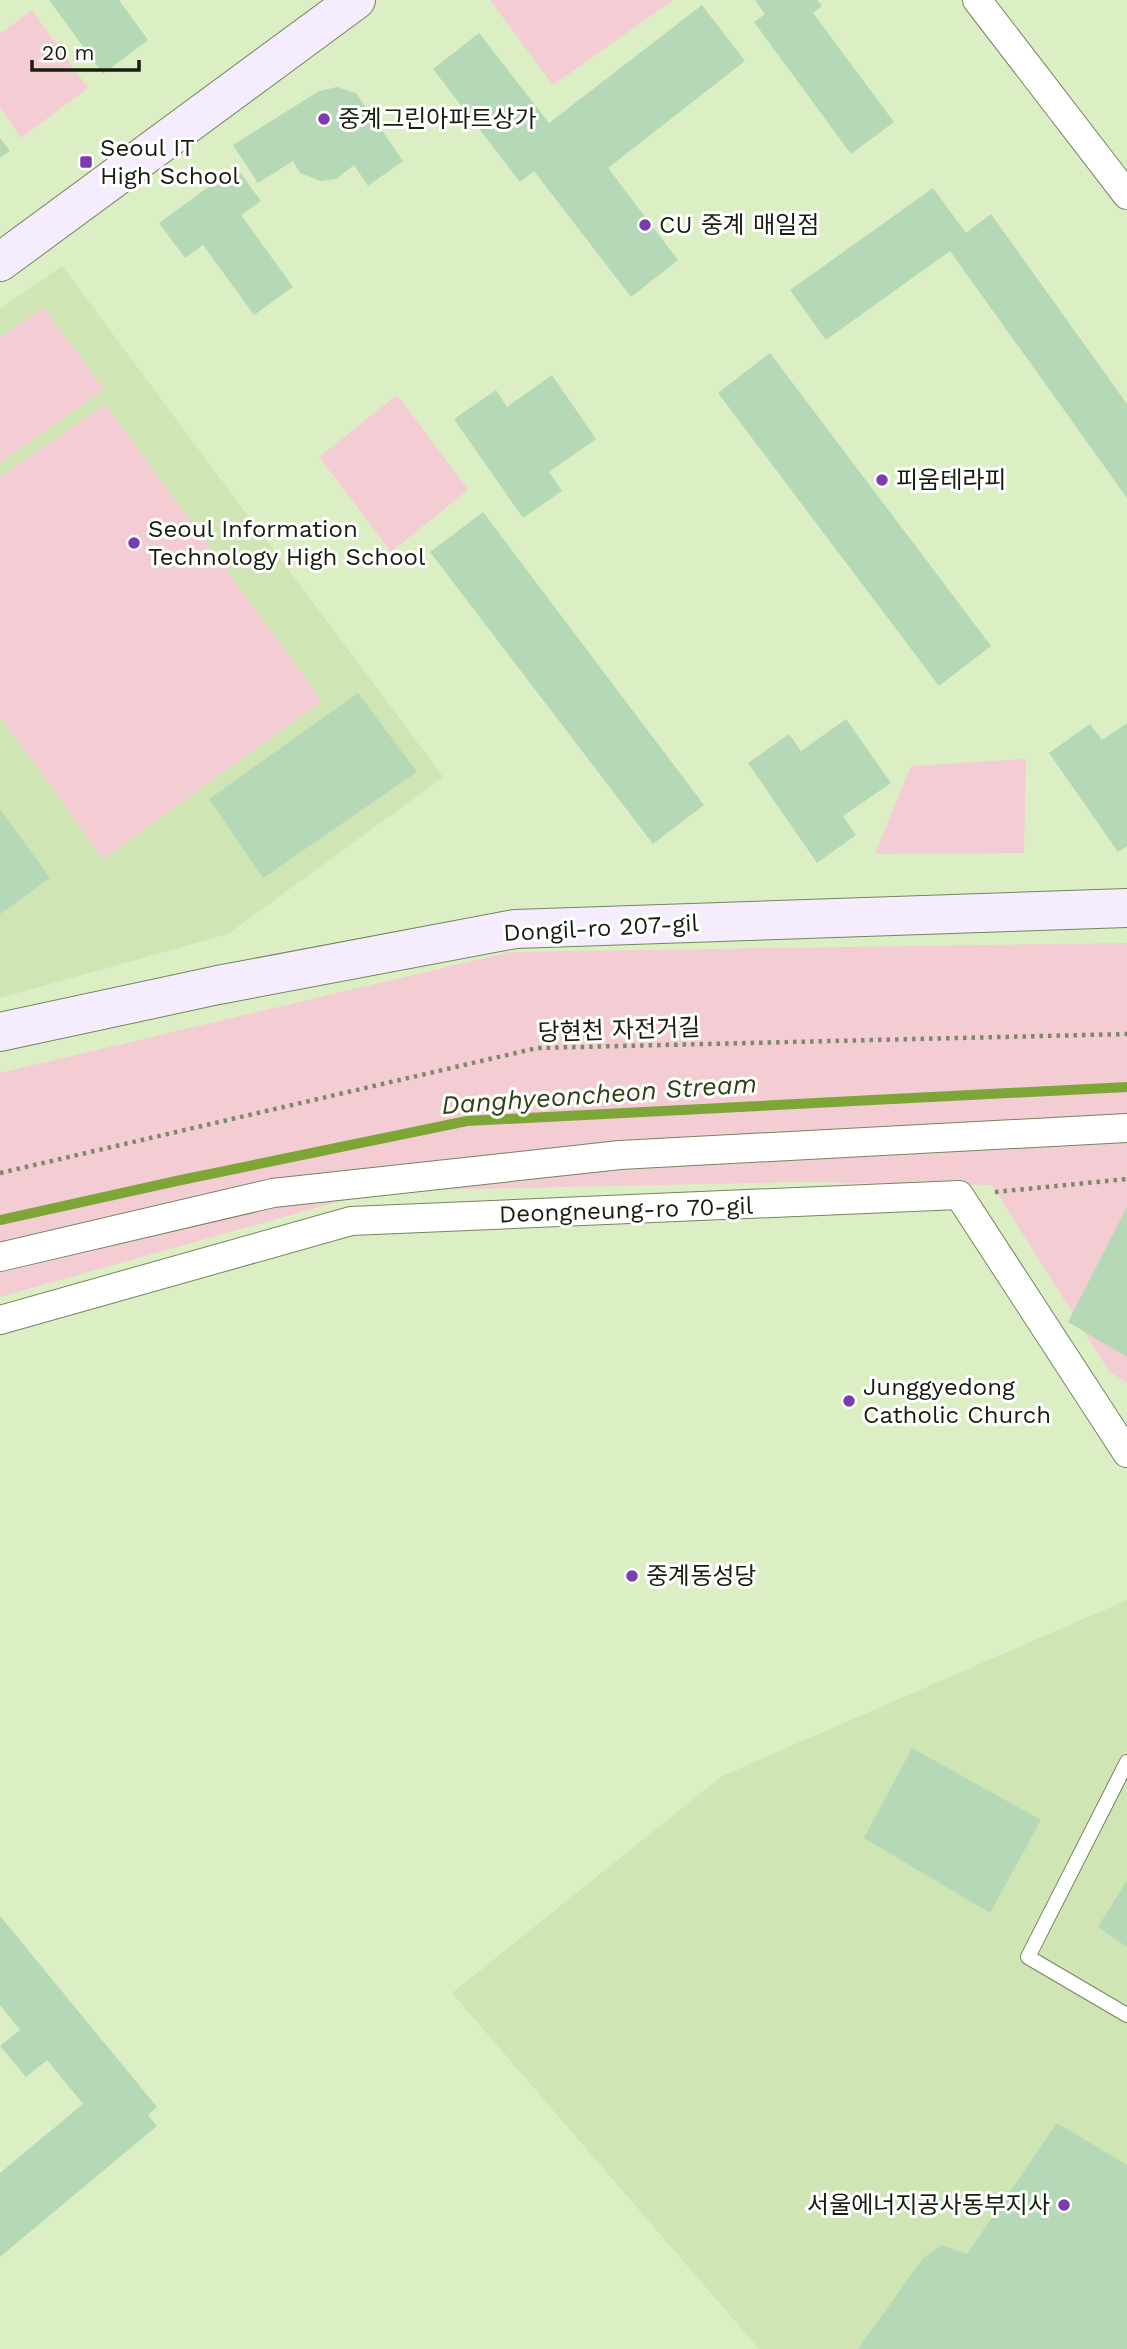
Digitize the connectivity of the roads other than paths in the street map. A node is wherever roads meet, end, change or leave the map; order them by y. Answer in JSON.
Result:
{"nodes":[{"id":1,"x":356,"y":0,"type":"edge"},
{"id":2,"x":977,"y":0,"type":"edge"},
{"id":3,"x":1127,"y":195,"type":"edge"},
{"id":4,"x":0,"y":262,"type":"edge"},
{"id":5,"x":1127,"y":908,"type":"edge"},
{"id":6,"x":0,"y":1032,"type":"edge"},
{"id":7,"x":1127,"y":1128,"type":"edge"},
{"id":8,"x":0,"y":1257,"type":"edge"},
{"id":9,"x":0,"y":1320,"type":"edge"},
{"id":10,"x":1127,"y":1453,"type":"edge"},
{"id":11,"x":1127,"y":1762,"type":"edge"},
{"id":12,"x":1127,"y":2015,"type":"edge"}],
"edges":[{"from":1,"to":4,"type":"street"},
{"from":2,"to":3,"type":"street"},
{"from":5,"to":6,"type":"street","name":"Dongil-ro 207-gil"},
{"from":7,"to":8,"type":"street"},
{"from":9,"to":10,"type":"street","name":"Deongneung-ro 70-gil"},
{"from":11,"to":12,"type":"lane"}]}
